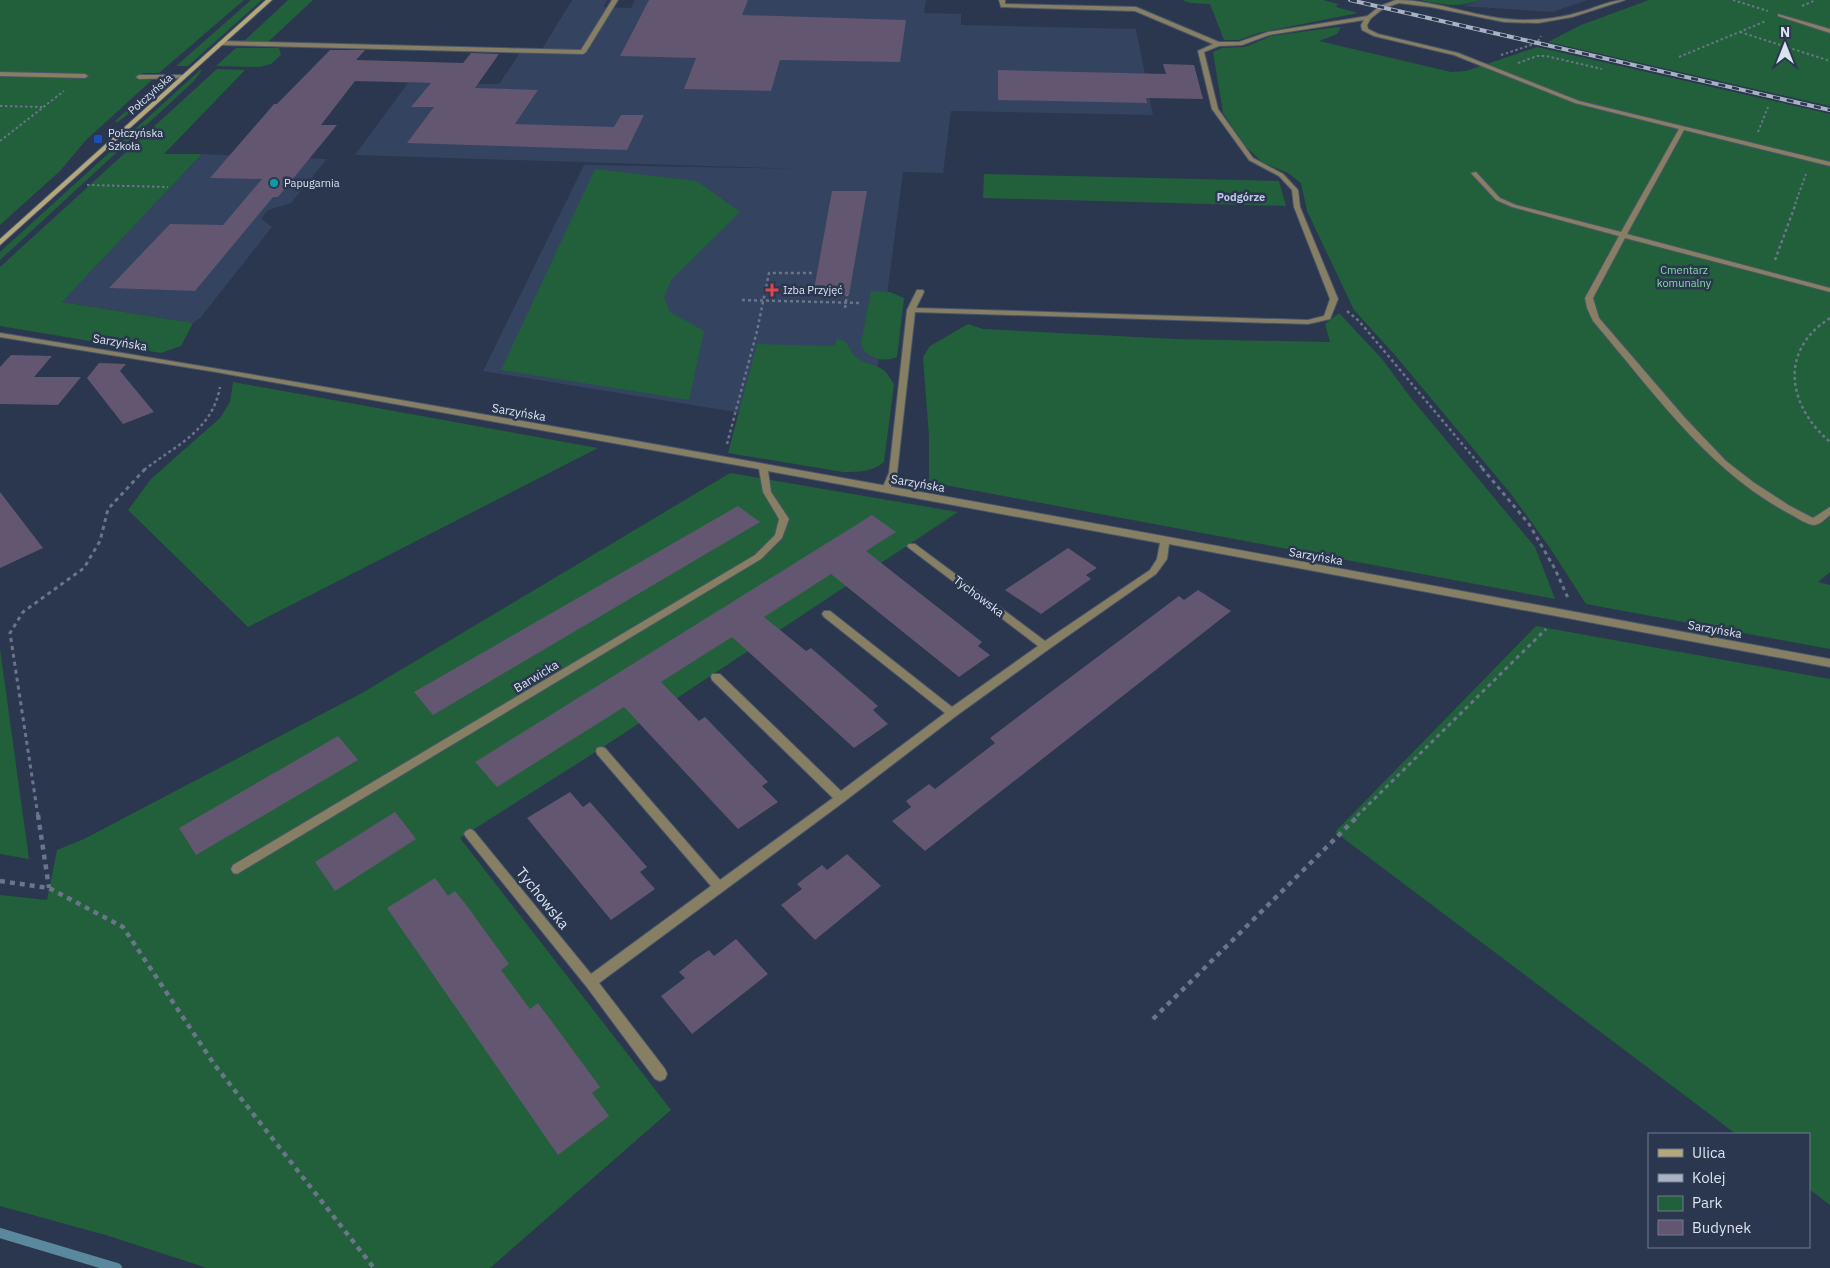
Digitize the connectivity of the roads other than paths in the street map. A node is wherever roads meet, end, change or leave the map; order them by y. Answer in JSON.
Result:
{"nodes":[{"id":1,"x":269,"y":0,"type":"edge"},
{"id":2,"x":615,"y":0,"type":"edge"},
{"id":3,"x":1622,"y":0,"type":"edge"},
{"id":4,"x":1003,"y":3,"type":"edge"},
{"id":5,"x":1780,"y":15,"type":"road end"},
{"id":6,"x":1368,"y":18,"type":"junction"},
{"id":7,"x":1830,"y":31,"type":"edge"},
{"id":8,"x":221,"y":43,"type":"junction"},
{"id":9,"x":1218,"y":44,"type":"junction"},
{"id":10,"x":0,"y":74,"type":"edge"},
{"id":11,"x":84,"y":76,"type":"road end"},
{"id":12,"x":139,"y":76,"type":"dead end"},
{"id":13,"x":183,"y":77,"type":"junction"},
{"id":14,"x":1682,"y":128,"type":"junction"},
{"id":15,"x":1830,"y":164,"type":"edge"},
{"id":16,"x":1474,"y":173,"type":"dead end"},
{"id":17,"x":1625,"y":235,"type":"junction"},
{"id":18,"x":0,"y":243,"type":"edge"},
{"id":19,"x":1830,"y":290,"type":"edge"},
{"id":20,"x":920,"y":292,"type":"dead end"},
{"id":21,"x":910,"y":310,"type":"junction"},
{"id":22,"x":0,"y":335,"type":"edge"},
{"id":23,"x":763,"y":468,"type":"junction"},
{"id":24,"x":886,"y":489,"type":"junction"},
{"id":25,"x":1830,"y":510,"type":"edge"},
{"id":26,"x":1165,"y":541,"type":"junction"},
{"id":27,"x":912,"y":546,"type":"dead end"},
{"id":28,"x":827,"y":614,"type":"dead end"},
{"id":29,"x":1045,"y":646,"type":"junction"},
{"id":30,"x":1830,"y":663,"type":"edge"},
{"id":31,"x":716,"y":677,"type":"dead end"},
{"id":32,"x":952,"y":714,"type":"junction"},
{"id":33,"x":601,"y":751,"type":"dead end"},
{"id":34,"x":841,"y":798,"type":"junction"},
{"id":35,"x":470,"y":834,"type":"dead end"},
{"id":36,"x":237,"y":869,"type":"dead end"},
{"id":37,"x":719,"y":887,"type":"junction"},
{"id":38,"x":590,"y":982,"type":"junction"},
{"id":39,"x":660,"y":1074,"type":"dead end"}],
"edges":[{"from":1,"to":8,"type":"main road","name":"Połczyńska"},
{"from":2,"to":8,"type":"street"},
{"from":3,"to":6,"type":"street"},
{"from":4,"to":9,"type":"street"},
{"from":5,"to":7,"type":"street"},
{"from":6,"to":9,"type":"street"},
{"from":6,"to":14,"type":"street"},
{"from":8,"to":13,"type":"main road","name":"Połczyńska"},
{"from":9,"to":21,"type":"street"},
{"from":10,"to":11,"type":"street"},
{"from":12,"to":13,"type":"street"},
{"from":13,"to":18,"type":"main road","name":"Połczyńska"},
{"from":14,"to":15,"type":"street"},
{"from":14,"to":17,"type":"street"},
{"from":16,"to":17,"type":"street"},
{"from":17,"to":19,"type":"street"},
{"from":17,"to":25,"type":"street"},
{"from":20,"to":21,"type":"street"},
{"from":21,"to":24,"type":"street"},
{"from":22,"to":23,"type":"street","name":"Sarzyńska"},
{"from":23,"to":24,"type":"street","name":"Sarzyńska"},
{"from":23,"to":36,"type":"street","name":"Barwicka"},
{"from":24,"to":26,"type":"street","name":"Sarzyńska"},
{"from":26,"to":29,"type":"street"},
{"from":26,"to":30,"type":"street","name":"Sarzyńska"},
{"from":27,"to":29,"type":"street","name":"Tychowska"},
{"from":28,"to":32,"type":"street"},
{"from":29,"to":32,"type":"street"},
{"from":31,"to":34,"type":"street"},
{"from":32,"to":34,"type":"street"},
{"from":33,"to":37,"type":"street"},
{"from":34,"to":37,"type":"street"},
{"from":35,"to":38,"type":"street","name":"Tychowska"},
{"from":37,"to":38,"type":"street"},
{"from":38,"to":39,"type":"street","name":"Tychowska"}]}
